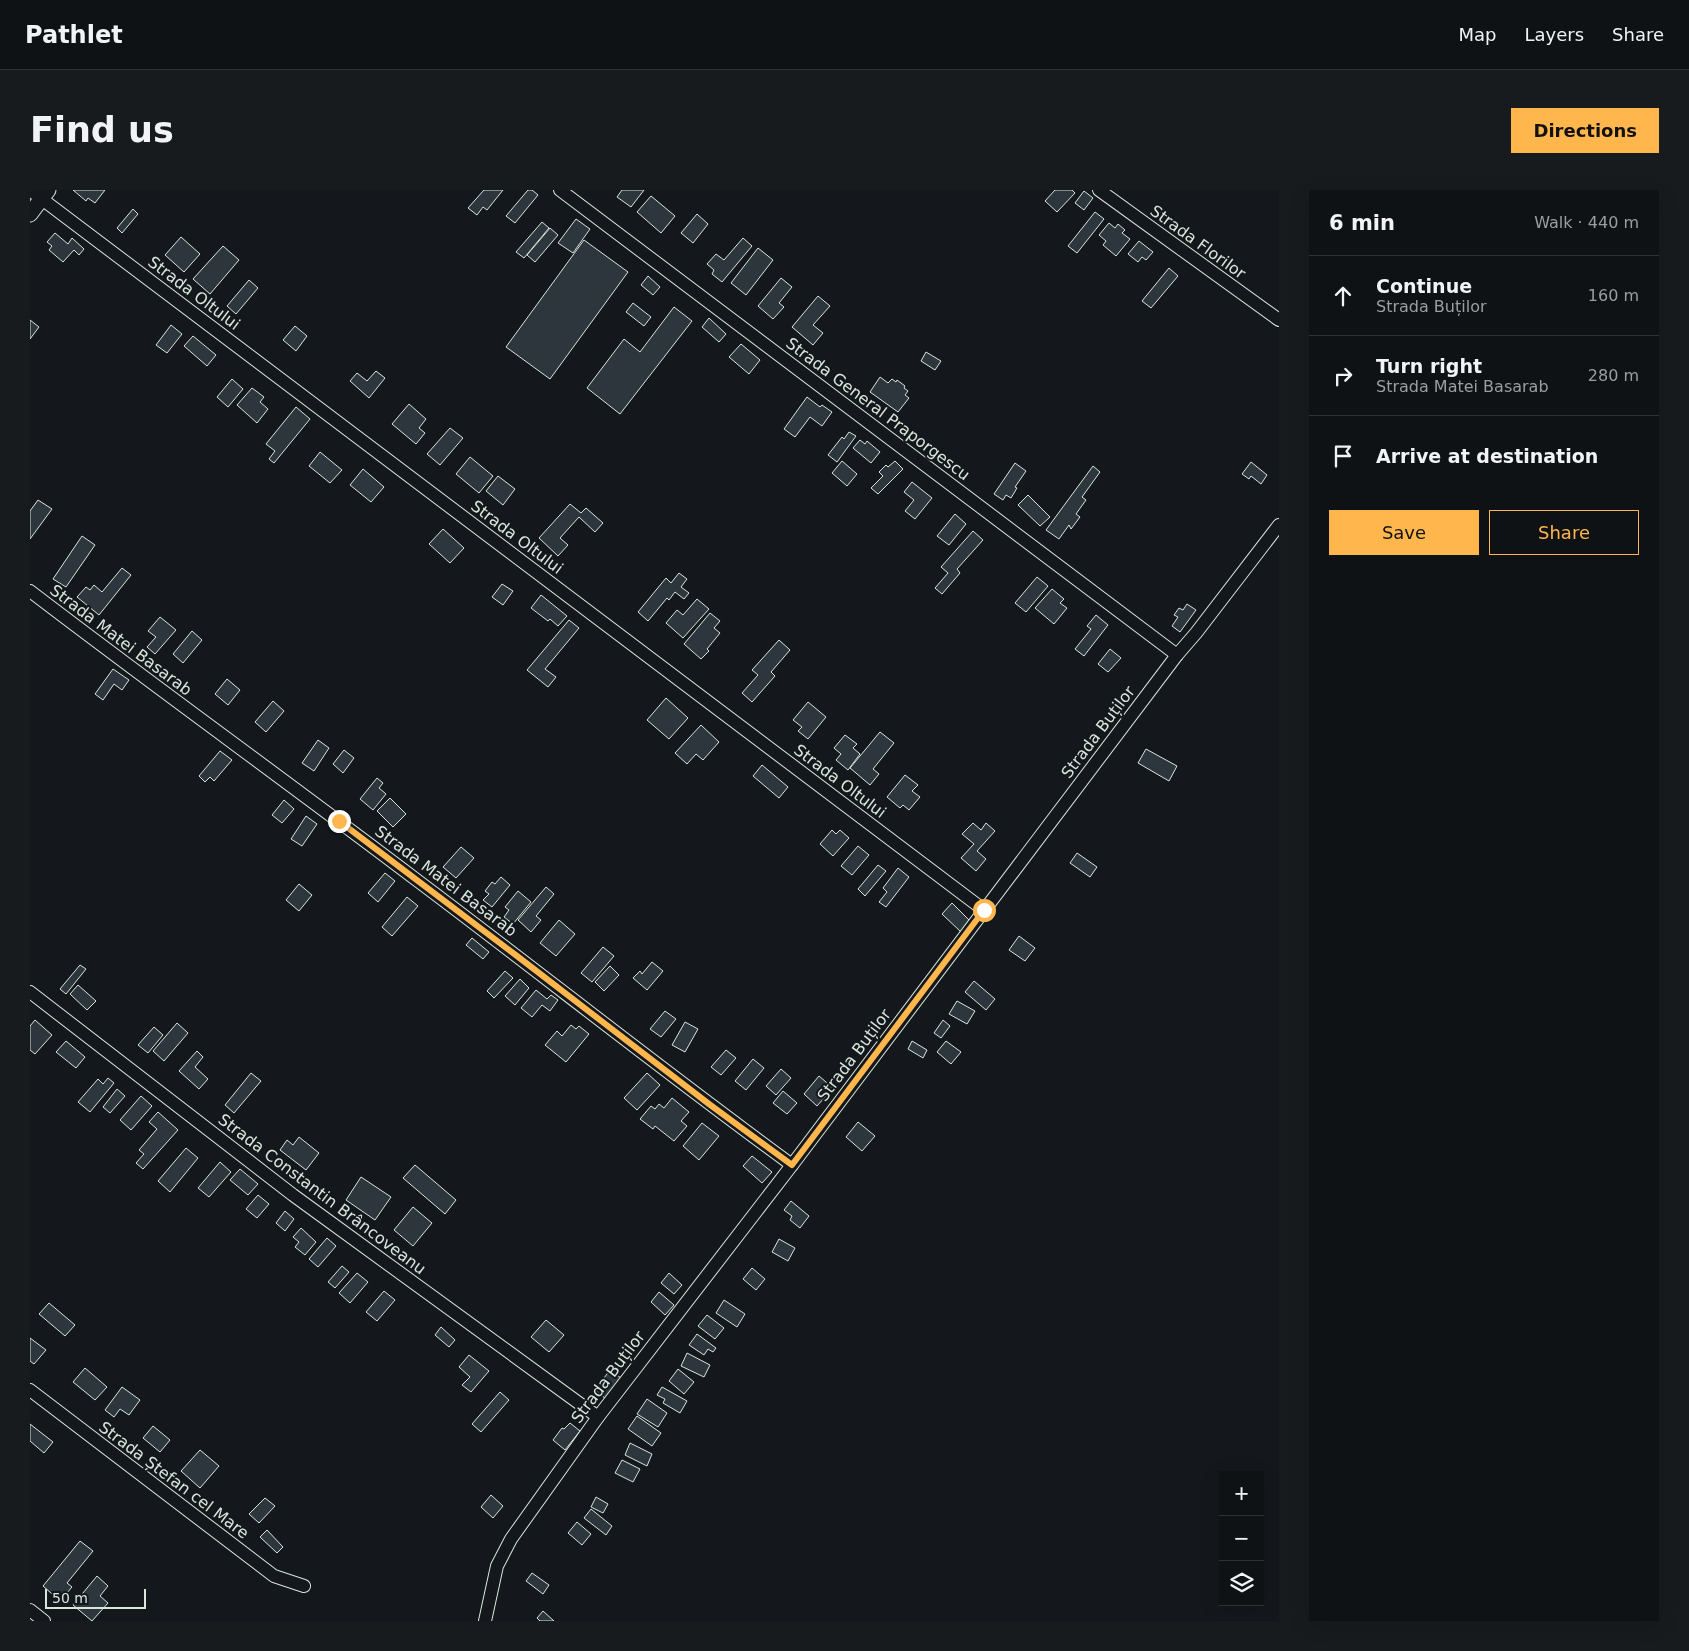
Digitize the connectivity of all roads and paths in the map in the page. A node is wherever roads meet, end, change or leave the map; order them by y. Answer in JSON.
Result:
{"nodes":[{"id":1,"x":560,"y":190,"type":"edge"},
{"id":2,"x":1099,"y":190,"type":"edge"},
{"id":3,"x":40,"y":193,"type":"edge"},
{"id":4,"x":30,"y":214,"type":"edge"},
{"id":5,"x":1279,"y":320,"type":"edge"},
{"id":6,"x":1279,"y":525,"type":"edge"},
{"id":7,"x":30,"y":591,"type":"edge"},
{"id":8,"x":1177,"y":655,"type":"junction"},
{"id":9,"x":984,"y":910,"type":"junction"},
{"id":10,"x":30,"y":992,"type":"edge"},
{"id":11,"x":792,"y":1165,"type":"junction"},
{"id":12,"x":30,"y":1390,"type":"edge"},
{"id":13,"x":598,"y":1417,"type":"junction"},
{"id":14,"x":304,"y":1586,"type":"dead end"},
{"id":15,"x":30,"y":1610,"type":"edge"},
{"id":16,"x":44,"y":1621,"type":"edge"},
{"id":17,"x":485,"y":1621,"type":"edge"}],
"edges":[{"from":1,"to":8,"type":"street","name":"Strada General Praporgescu"},
{"from":2,"to":5,"type":"street","name":"Strada Florilor"},
{"from":3,"to":4,"type":"street"},
{"from":3,"to":9,"type":"street","name":"Strada Oltului"},
{"from":6,"to":8,"type":"street","name":"Strada Buților"},
{"from":7,"to":11,"type":"street","name":"Strada Matei Basarab"},
{"from":8,"to":9,"type":"street","name":"Strada Buților"},
{"from":9,"to":11,"type":"street","name":"Strada Buților"},
{"from":10,"to":13,"type":"street","name":"Strada Constantin Brâncoveanu"},
{"from":11,"to":13,"type":"street","name":"Strada Buților"},
{"from":12,"to":14,"type":"street","name":"Strada Ștefan cel Mare"},
{"from":13,"to":17,"type":"street","name":"Strada Buților"},
{"from":15,"to":16,"type":"street"}]}
